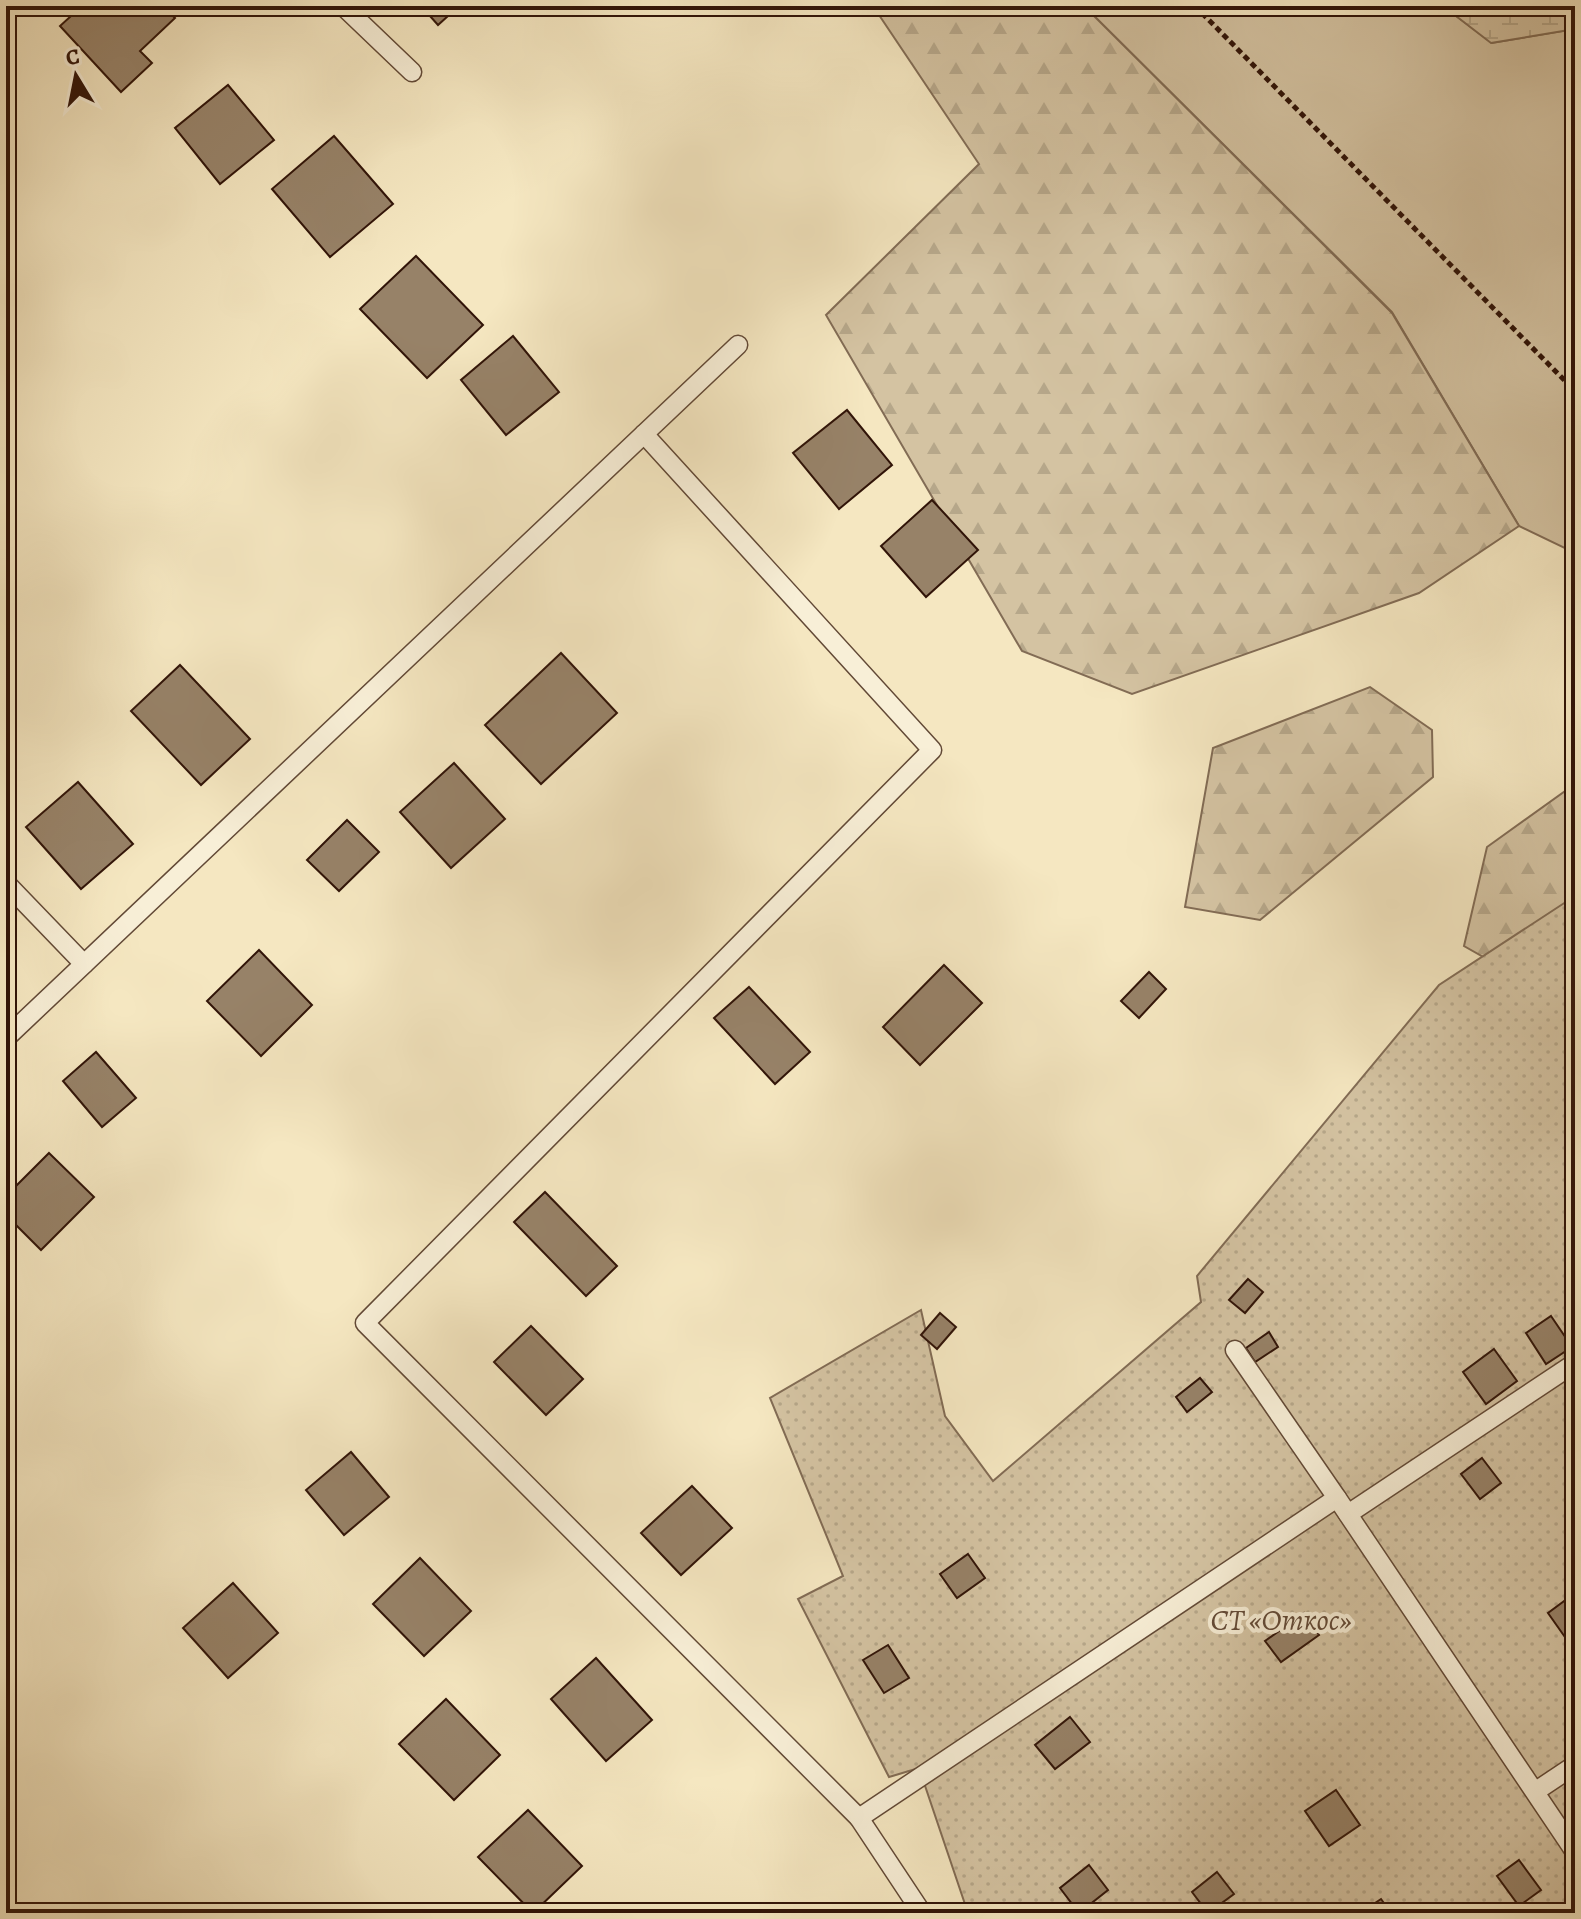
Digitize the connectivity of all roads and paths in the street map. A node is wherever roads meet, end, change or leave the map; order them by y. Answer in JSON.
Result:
{"nodes":[{"id":1,"x":343,"y":6,"type":"edge"},
{"id":2,"x":1195,"y":6,"type":"edge"},
{"id":3,"x":412,"y":72,"type":"dead end"},
{"id":4,"x":738,"y":345,"type":"dead end"},
{"id":5,"x":1575,"y":391,"type":"edge"},
{"id":6,"x":644,"y":434,"type":"junction"},
{"id":7,"x":6,"y":883,"type":"edge"},
{"id":8,"x":84,"y":964,"type":"junction"},
{"id":9,"x":6,"y":1038,"type":"edge"},
{"id":10,"x":1235,"y":1350,"type":"dead end"},
{"id":11,"x":1575,"y":1363,"type":"edge"},
{"id":12,"x":1342,"y":1506,"type":"junction"},
{"id":13,"x":1575,"y":1765,"type":"edge"},
{"id":14,"x":1536,"y":1791,"type":"junction"},
{"id":15,"x":859,"y":1818,"type":"junction"},
{"id":16,"x":1575,"y":1852,"type":"edge"},
{"id":17,"x":922,"y":1913,"type":"edge"}],
"edges":[{"from":1,"to":3,"type":"lane"},
{"from":2,"to":5,"type":"path"},
{"from":4,"to":6,"type":"lane"},
{"from":6,"to":8,"type":"lane"},
{"from":6,"to":15,"type":"lane"},
{"from":7,"to":8,"type":"lane"},
{"from":8,"to":9,"type":"lane"},
{"from":10,"to":12,"type":"lane"},
{"from":11,"to":12,"type":"lane"},
{"from":12,"to":14,"type":"lane"},
{"from":12,"to":15,"type":"lane"},
{"from":13,"to":14,"type":"lane"},
{"from":14,"to":16,"type":"lane"},
{"from":15,"to":17,"type":"lane"}]}
